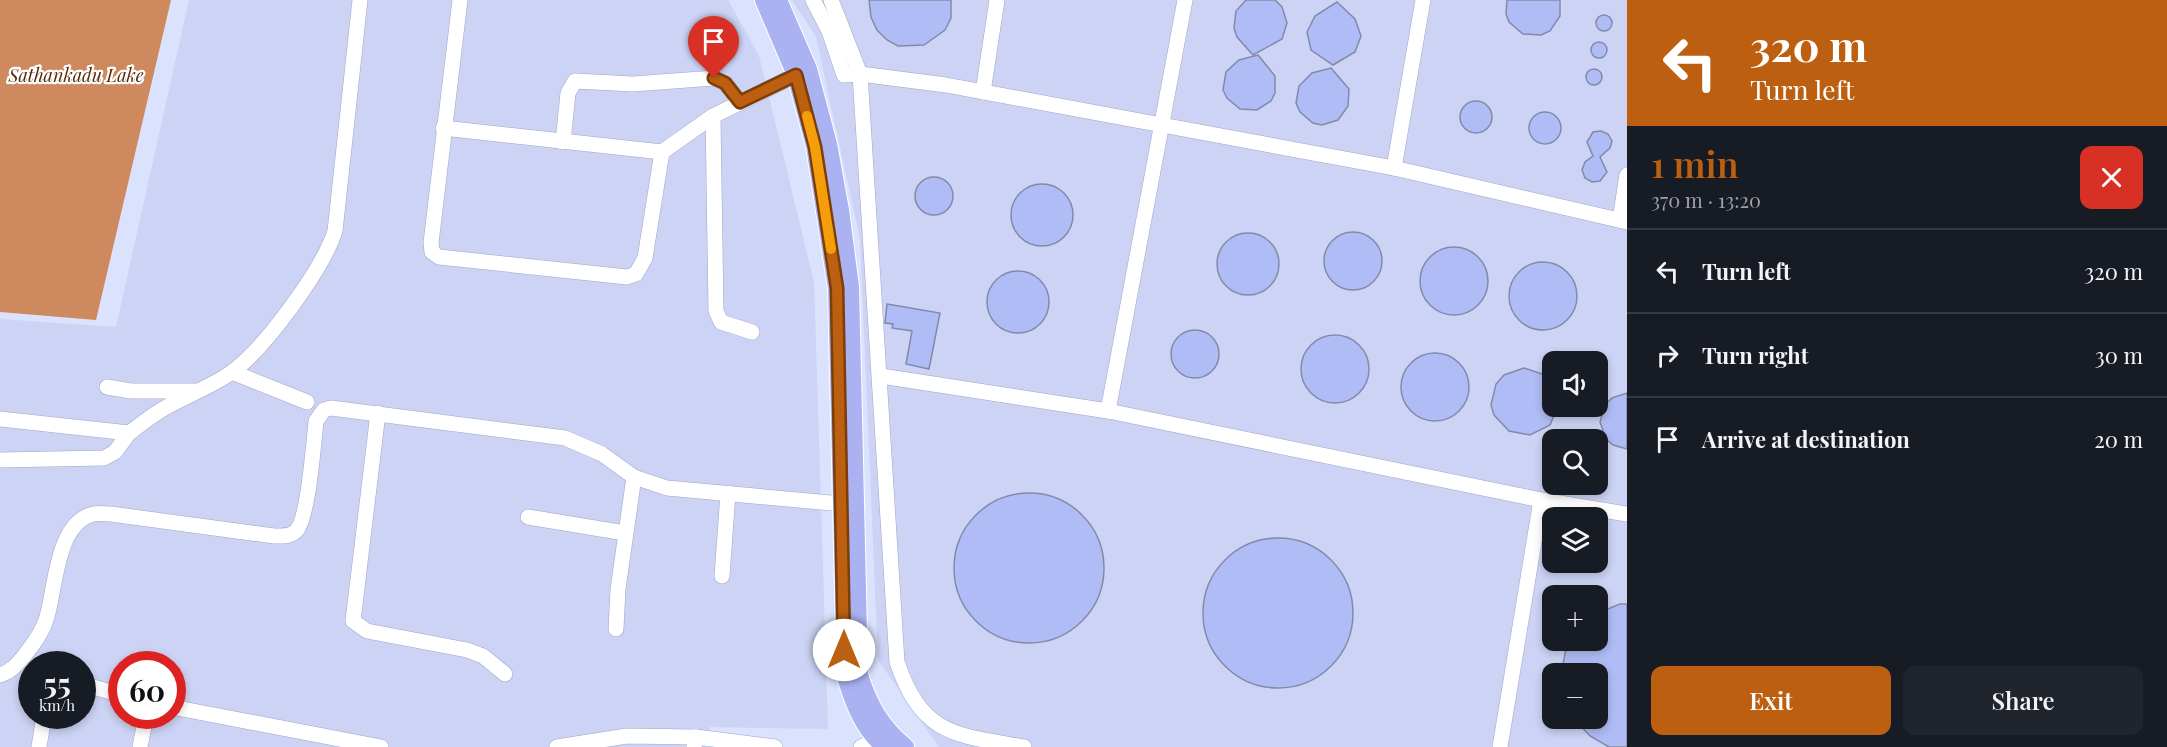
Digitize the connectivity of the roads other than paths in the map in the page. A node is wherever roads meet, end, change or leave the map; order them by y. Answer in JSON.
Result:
{"nodes":[{"id":1,"x":360,"y":0,"type":"edge"},
{"id":2,"x":460,"y":0,"type":"edge"},
{"id":3,"x":764,"y":0,"type":"edge"},
{"id":4,"x":778,"y":0,"type":"edge"},
{"id":5,"x":813,"y":0,"type":"edge"},
{"id":6,"x":831,"y":0,"type":"edge"},
{"id":7,"x":997,"y":0,"type":"edge"},
{"id":8,"x":1185,"y":0,"type":"edge"},
{"id":9,"x":1423,"y":0,"type":"edge"},
{"id":10,"x":860,"y":74,"type":"junction"},
{"id":11,"x":796,"y":75,"type":"junction"},
{"id":12,"x":983,"y":92,"type":"junction"},
{"id":13,"x":740,"y":102,"type":"junction"},
{"id":14,"x":713,"y":116,"type":"junction"},
{"id":15,"x":1162,"y":125,"type":"junction"},
{"id":16,"x":443,"y":128,"type":"junction"},
{"id":17,"x":563,"y":142,"type":"junction"},
{"id":18,"x":662,"y":152,"type":"junction"},
{"id":19,"x":1394,"y":168,"type":"junction"},
{"id":20,"x":1627,"y":175,"type":"edge"},
{"id":21,"x":1624,"y":221,"type":"edge"},
{"id":22,"x":752,"y":332,"type":"dead end"},
{"id":23,"x":232,"y":372,"type":"junction"},
{"id":24,"x":881,"y":376,"type":"junction"},
{"id":25,"x":107,"y":387,"type":"dead end"},
{"id":26,"x":198,"y":392,"type":"junction"},
{"id":27,"x":307,"y":402,"type":"dead end"},
{"id":28,"x":1108,"y":411,"type":"junction"},
{"id":29,"x":378,"y":413,"type":"junction"},
{"id":30,"x":0,"y":419,"type":"edge"},
{"id":31,"x":129,"y":433,"type":"junction"},
{"id":32,"x":0,"y":460,"type":"edge"},
{"id":33,"x":634,"y":477,"type":"junction"},
{"id":34,"x":728,"y":493,"type":"junction"},
{"id":35,"x":1541,"y":500,"type":"junction"},
{"id":36,"x":842,"y":504,"type":"junction"},
{"id":37,"x":1627,"y":514,"type":"edge"},
{"id":38,"x":528,"y":517,"type":"dead end"},
{"id":39,"x":625,"y":533,"type":"junction"},
{"id":40,"x":722,"y":576,"type":"dead end"},
{"id":41,"x":616,"y":629,"type":"dead end"},
{"id":42,"x":0,"y":675,"type":"edge"},
{"id":43,"x":504,"y":675,"type":"dead end"},
{"id":44,"x":186,"y":710,"type":"edge"},
{"id":45,"x":42,"y":729,"type":"edge"},
{"id":46,"x":143,"y":729,"type":"edge"},
{"id":47,"x":695,"y":742,"type":"edge"},
{"id":48,"x":878,"y":742,"type":"edge"},
{"id":49,"x":39,"y":747,"type":"edge"},
{"id":50,"x":140,"y":747,"type":"edge"},
{"id":51,"x":381,"y":747,"type":"edge"},
{"id":52,"x":557,"y":747,"type":"edge"},
{"id":53,"x":775,"y":747,"type":"edge"},
{"id":54,"x":905,"y":747,"type":"edge"},
{"id":55,"x":1024,"y":747,"type":"edge"},
{"id":56,"x":1500,"y":747,"type":"edge"}],
"edges":[{"from":1,"to":23,"type":"street"},
{"from":2,"to":16,"type":"street"},
{"from":3,"to":11,"type":"main road"},
{"from":4,"to":48,"type":"main road"},
{"from":5,"to":10,"type":"street"},
{"from":6,"to":10,"type":"street"},
{"from":7,"to":12,"type":"street"},
{"from":8,"to":15,"type":"street"},
{"from":9,"to":19,"type":"street"},
{"from":10,"to":12,"type":"street"},
{"from":10,"to":24,"type":"street"},
{"from":11,"to":13,"type":"street"},
{"from":11,"to":36,"type":"main road"},
{"from":12,"to":15,"type":"street"},
{"from":13,"to":14,"type":"street"},
{"from":13,"to":17,"type":"street"},
{"from":14,"to":18,"type":"street"},
{"from":14,"to":22,"type":"street"},
{"from":15,"to":19,"type":"street"},
{"from":15,"to":28,"type":"street"},
{"from":16,"to":17,"type":"street"},
{"from":16,"to":18,"type":"street"},
{"from":17,"to":18,"type":"street"},
{"from":19,"to":21,"type":"street"},
{"from":20,"to":21,"type":"street"},
{"from":23,"to":26,"type":"street"},
{"from":23,"to":27,"type":"street"},
{"from":24,"to":28,"type":"street"},
{"from":24,"to":55,"type":"street"},
{"from":25,"to":26,"type":"street"},
{"from":26,"to":31,"type":"street"},
{"from":28,"to":35,"type":"street"},
{"from":29,"to":33,"type":"street"},
{"from":29,"to":42,"type":"street"},
{"from":29,"to":43,"type":"street"},
{"from":30,"to":31,"type":"street"},
{"from":31,"to":32,"type":"street"},
{"from":33,"to":34,"type":"street"},
{"from":33,"to":39,"type":"street"},
{"from":34,"to":36,"type":"street"},
{"from":34,"to":40,"type":"street"},
{"from":35,"to":37,"type":"street"},
{"from":35,"to":56,"type":"street"},
{"from":36,"to":48,"type":"main road"},
{"from":38,"to":39,"type":"street"},
{"from":39,"to":41,"type":"street"},
{"from":44,"to":51,"type":"street"},
{"from":45,"to":49,"type":"street"},
{"from":46,"to":50,"type":"street"},
{"from":47,"to":52,"type":"street"},
{"from":47,"to":53,"type":"street"},
{"from":48,"to":54,"type":"main road"}]}
